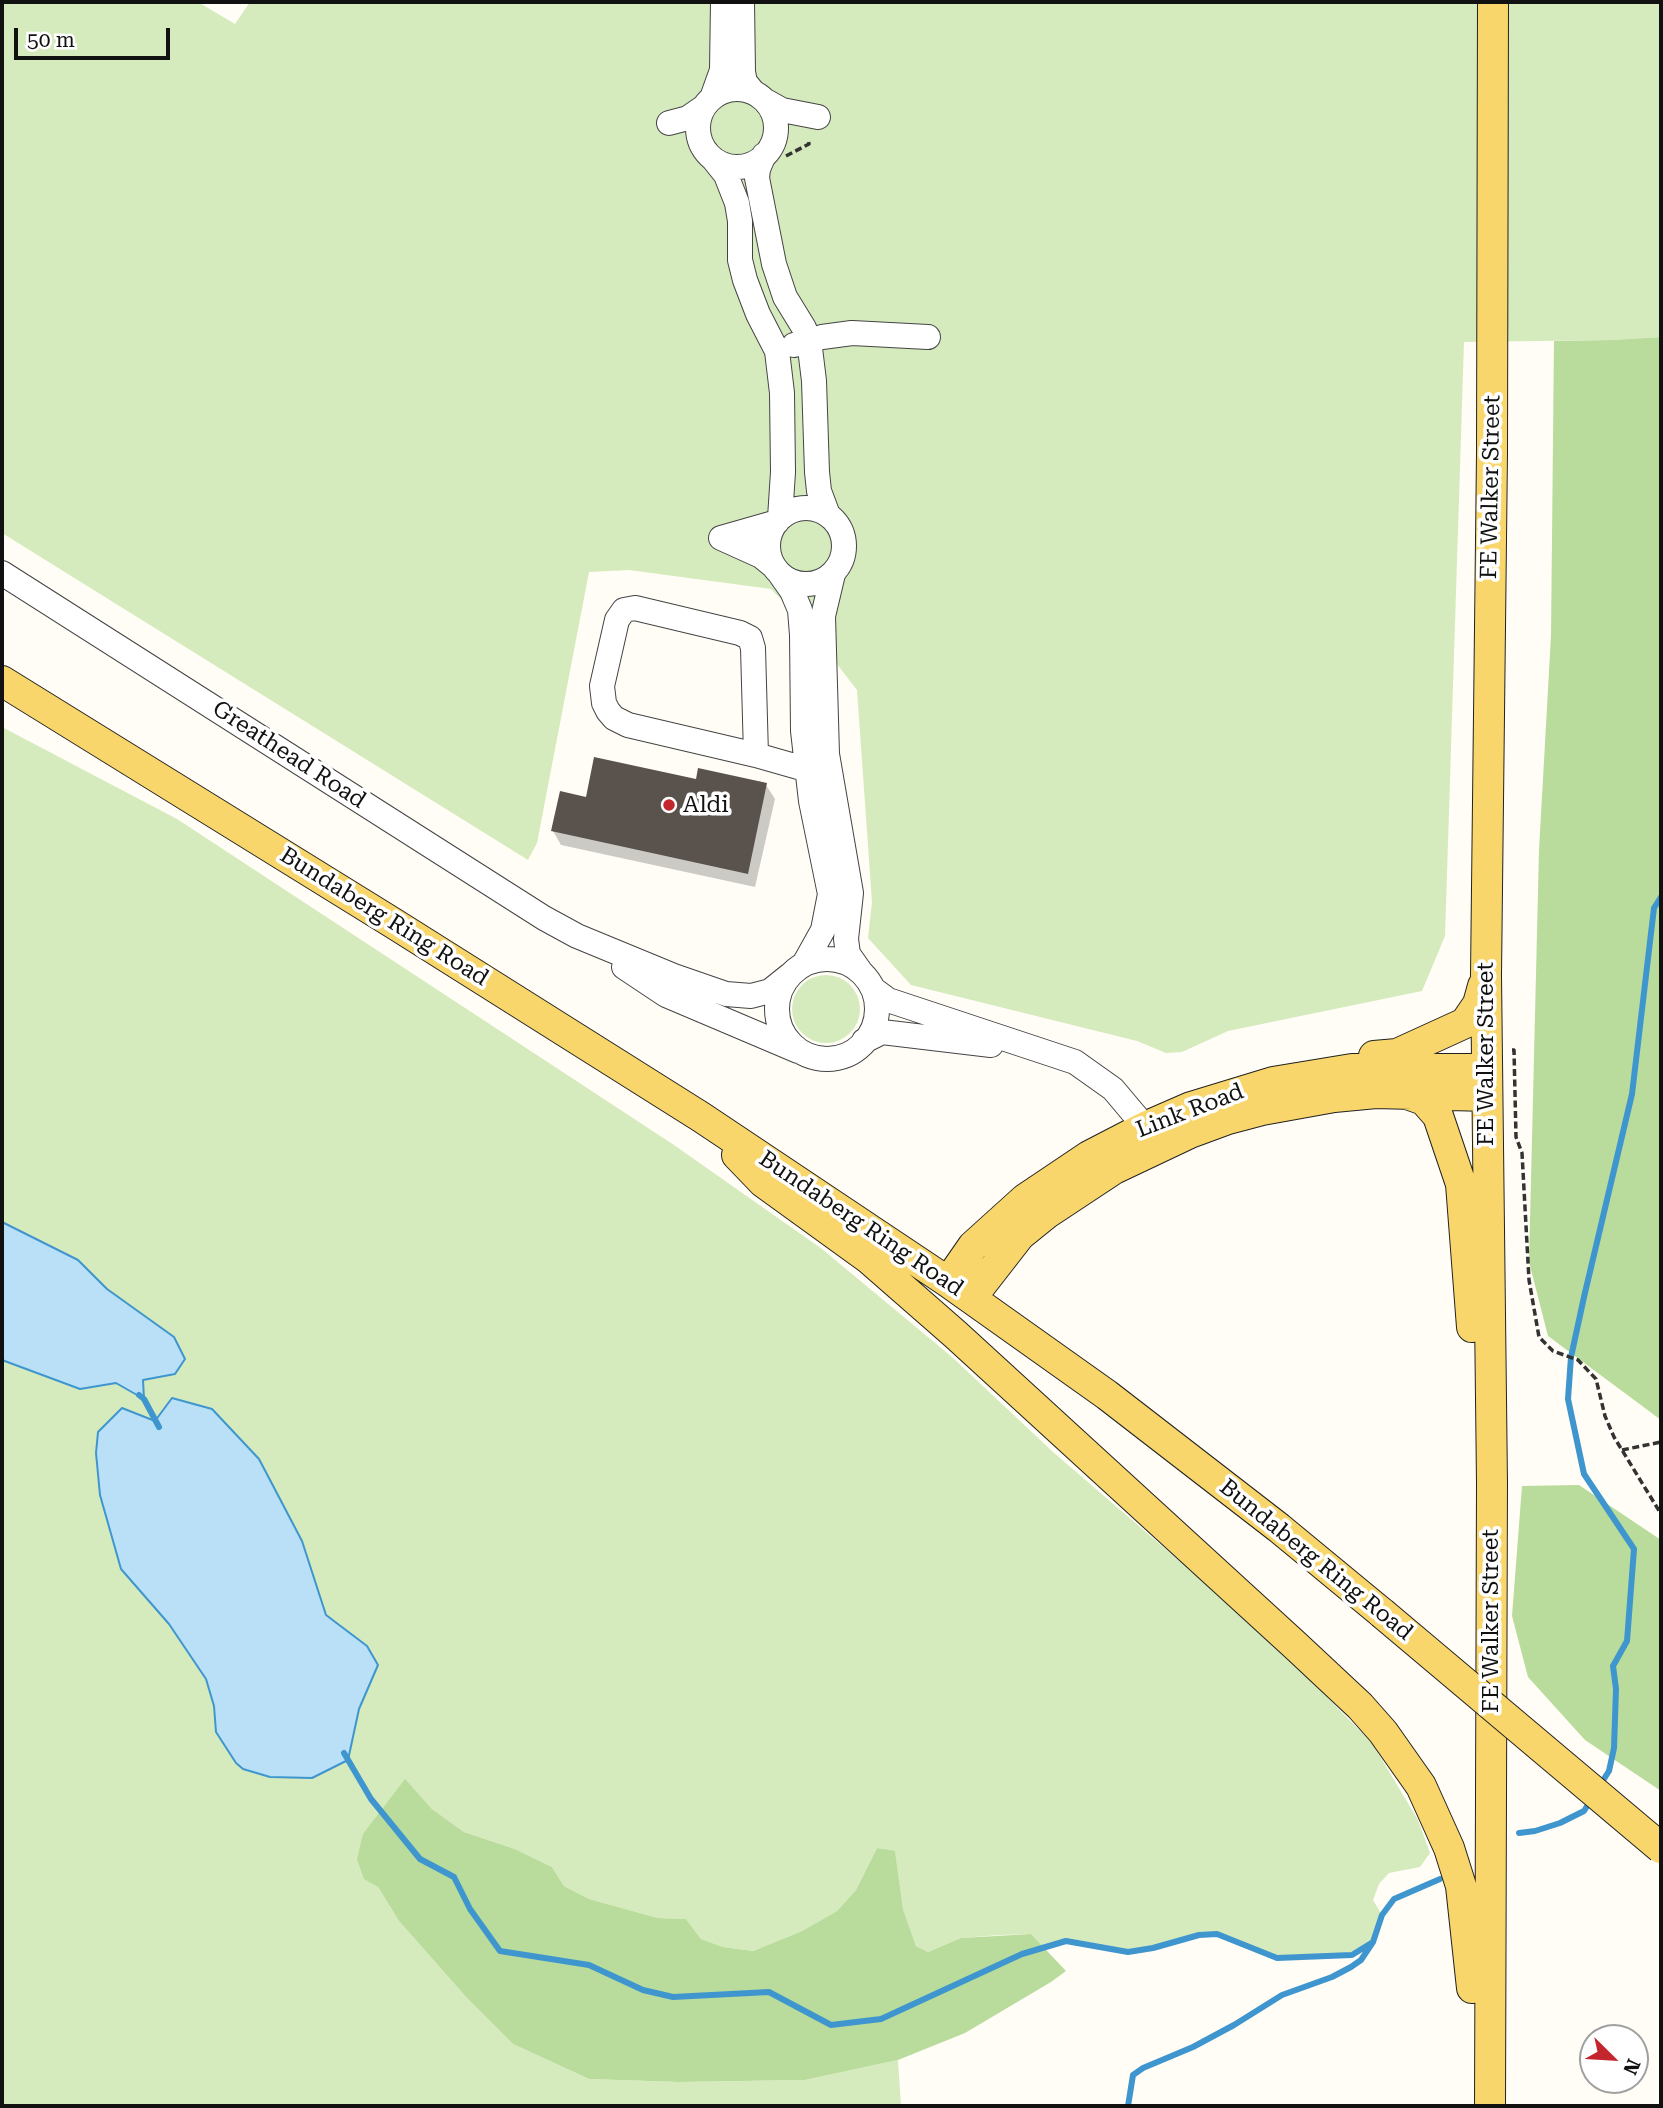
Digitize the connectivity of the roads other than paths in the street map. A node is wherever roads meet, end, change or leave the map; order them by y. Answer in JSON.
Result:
{"nodes":[{"id":1,"x":723,"y":2,"type":"edge"},
{"id":2,"x":742,"y":2,"type":"edge"},
{"id":3,"x":1493,"y":2,"type":"edge"},
{"id":4,"x":759,"y":97,"type":"junction"},
{"id":5,"x":708,"y":103,"type":"junction"},
{"id":6,"x":768,"y":150,"type":"junction"},
{"id":7,"x":709,"y":155,"type":"junction"},
{"id":8,"x":928,"y":337,"type":"dead end"},
{"id":9,"x":809,"y":340,"type":"junction"},
{"id":10,"x":777,"y":351,"type":"junction"},
{"id":11,"x":828,"y":515,"type":"junction"},
{"id":12,"x":778,"y":520,"type":"junction"},
{"id":13,"x":776,"y":570,"type":"junction"},
{"id":14,"x":2,"y":573,"type":"edge"},
{"id":15,"x":833,"y":574,"type":"junction"},
{"id":16,"x":2,"y":681,"type":"edge"},
{"id":17,"x":756,"y":755,"type":"junction"},
{"id":18,"x":818,"y":772,"type":"junction"},
{"id":19,"x":577,"y":936,"type":"junction"},
{"id":20,"x":797,"y":970,"type":"junction"},
{"id":21,"x":1486,"y":975,"type":"junction"},
{"id":22,"x":866,"y":980,"type":"junction"},
{"id":23,"x":864,"y":1041,"type":"junction"},
{"id":24,"x":1044,"y":1051,"type":"junction"},
{"id":25,"x":815,"y":1058,"type":"junction"},
{"id":26,"x":1493,"y":1072,"type":"junction"},
{"id":27,"x":1273,"y":1082,"type":"junction"},
{"id":28,"x":1406,"y":1093,"type":"junction"},
{"id":29,"x":701,"y":1117,"type":"junction"},
{"id":30,"x":1149,"y":1137,"type":"junction"},
{"id":31,"x":959,"y":1290,"type":"junction"},
{"id":32,"x":1490,"y":1438,"type":"junction"},
{"id":33,"x":1661,"y":1848,"type":"edge"},
{"id":34,"x":1480,"y":2106,"type":"edge"},
{"id":35,"x":1490,"y":2106,"type":"edge"}],
"edges":[{"from":1,"to":5,"type":"street"},
{"from":2,"to":4,"type":"street"},
{"from":3,"to":21,"type":"main road","name":"FE Walker Street"},
{"from":4,"to":5,"type":"street"},
{"from":4,"to":6,"type":"street"},
{"from":4,"to":6,"type":"street"},
{"from":5,"to":7,"type":"street"},
{"from":5,"to":7,"type":"street"},
{"from":6,"to":7,"type":"street"},
{"from":6,"to":9,"type":"street"},
{"from":7,"to":10,"type":"street"},
{"from":8,"to":9,"type":"street"},
{"from":9,"to":10,"type":"street"},
{"from":9,"to":11,"type":"street"},
{"from":10,"to":12,"type":"street"},
{"from":11,"to":12,"type":"street"},
{"from":11,"to":15,"type":"street"},
{"from":12,"to":13,"type":"street"},
{"from":12,"to":13,"type":"street"},
{"from":13,"to":15,"type":"street"},
{"from":13,"to":18,"type":"street"},
{"from":14,"to":19,"type":"street","name":"Greathead Road"},
{"from":15,"to":18,"type":"street"},
{"from":16,"to":29,"type":"main road","name":"Bundaberg Ring Road"},
{"from":17,"to":17,"type":"street"},
{"from":17,"to":18,"type":"street"},
{"from":18,"to":20,"type":"street"},
{"from":18,"to":22,"type":"street"},
{"from":19,"to":20,"type":"street","name":"Greathead Road"},
{"from":19,"to":25,"type":"street","name":"Greathead Road"},
{"from":20,"to":22,"type":"street","name":"Greathead Road"},
{"from":20,"to":25,"type":"street"},
{"from":21,"to":26,"type":"main road","name":"FE Walker Street"},
{"from":21,"to":27,"type":"main road"},
{"from":22,"to":23,"type":"street"},
{"from":22,"to":24,"type":"street","name":"Greathead Road"},
{"from":23,"to":24,"type":"street","name":"Greathead Road"},
{"from":23,"to":25,"type":"street","name":"Greathead Road"},
{"from":24,"to":30,"type":"street","name":"Greathead Road"},
{"from":26,"to":27,"type":"main road","name":"Link Road"},
{"from":26,"to":28,"type":"main road","name":"Link Road"},
{"from":26,"to":32,"type":"main road","name":"FE Walker Street"},
{"from":27,"to":30,"type":"main road","name":"Link Road"},
{"from":28,"to":30,"type":"main road","name":"Link Road"},
{"from":28,"to":32,"type":"main road"},
{"from":29,"to":31,"type":"main road","name":"Bundaberg Ring Road"},
{"from":29,"to":34,"type":"main road"},
{"from":30,"to":31,"type":"main road","name":"Link Road"},
{"from":31,"to":33,"type":"main road","name":"Bundaberg Ring Road","bridge":true},
{"from":32,"to":35,"type":"main road","name":"FE Walker Street"}]}
